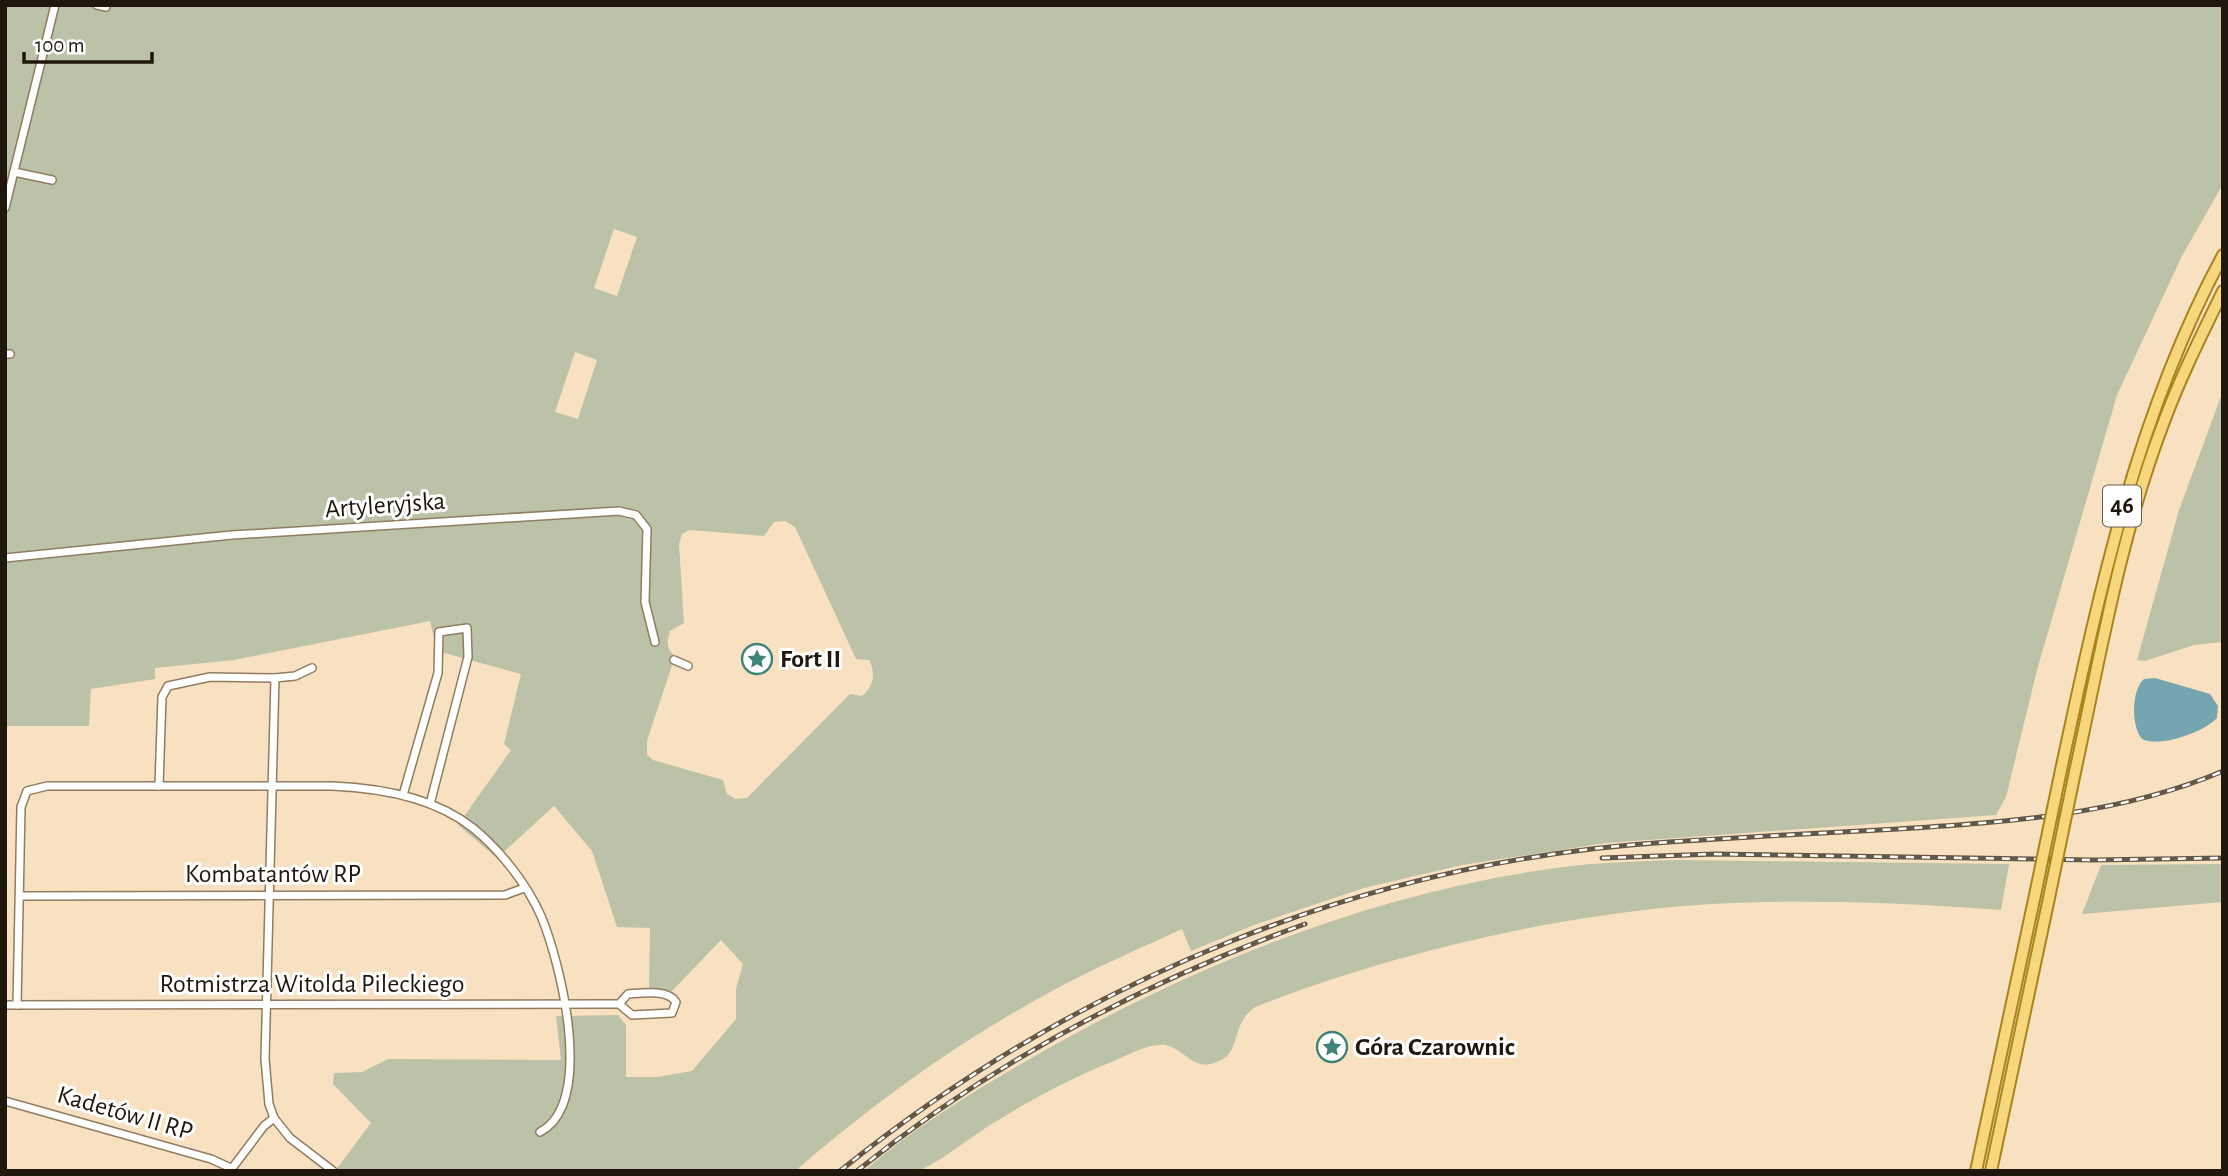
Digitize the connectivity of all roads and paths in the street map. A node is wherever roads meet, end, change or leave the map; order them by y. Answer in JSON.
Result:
{"nodes":[{"id":1,"x":55,"y":5,"type":"edge"},
{"id":2,"x":97,"y":5,"type":"edge"},
{"id":3,"x":106,"y":7,"type":"dead end"},
{"id":4,"x":14,"y":172,"type":"junction"},
{"id":5,"x":52,"y":180,"type":"dead end"},
{"id":6,"x":5,"y":208,"type":"edge"},
{"id":7,"x":2223,"y":255,"type":"edge"},
{"id":8,"x":2223,"y":291,"type":"edge"},
{"id":9,"x":5,"y":558,"type":"edge"},
{"id":10,"x":655,"y":642,"type":"dead end"},
{"id":11,"x":674,"y":660,"type":"dead end"},
{"id":12,"x":688,"y":666,"type":"dead end"},
{"id":13,"x":313,"y":668,"type":"dead end"},
{"id":14,"x":275,"y":678,"type":"junction"},
{"id":15,"x":159,"y":786,"type":"junction"},
{"id":16,"x":272,"y":786,"type":"junction"},
{"id":17,"x":403,"y":795,"type":"junction"},
{"id":18,"x":430,"y":804,"type":"junction"},
{"id":19,"x":524,"y":888,"type":"junction"},
{"id":20,"x":269,"y":895,"type":"junction"},
{"id":21,"x":20,"y":896,"type":"junction"},
{"id":22,"x":564,"y":1004,"type":"junction"},
{"id":23,"x":619,"y":1004,"type":"junction"},
{"id":24,"x":5,"y":1005,"type":"edge"},
{"id":25,"x":17,"y":1005,"type":"junction"},
{"id":26,"x":267,"y":1005,"type":"junction"},
{"id":27,"x":5,"y":1101,"type":"edge"},
{"id":28,"x":274,"y":1118,"type":"junction"},
{"id":29,"x":540,"y":1132,"type":"dead end"},
{"id":30,"x":230,"y":1170,"type":"edge"},
{"id":31,"x":333,"y":1171,"type":"edge"},
{"id":32,"x":1976,"y":1171,"type":"edge"},
{"id":33,"x":1991,"y":1171,"type":"edge"}],
"edges":[{"from":1,"to":4,"type":"street"},
{"from":2,"to":3,"type":"street"},
{"from":4,"to":5,"type":"street"},
{"from":4,"to":6,"type":"street"},
{"from":7,"to":32,"type":"main road","number":"46","bridge":true},
{"from":8,"to":33,"type":"main road","number":"46","bridge":true},
{"from":9,"to":10,"type":"street","name":"Artyleryjska"},
{"from":11,"to":12,"type":"street"},
{"from":13,"to":14,"type":"street"},
{"from":14,"to":15,"type":"street"},
{"from":14,"to":16,"type":"street"},
{"from":15,"to":16,"type":"street"},
{"from":15,"to":21,"type":"street"},
{"from":16,"to":17,"type":"street"},
{"from":16,"to":20,"type":"street"},
{"from":17,"to":18,"type":"street"},
{"from":17,"to":18,"type":"street"},
{"from":18,"to":19,"type":"street"},
{"from":19,"to":20,"type":"street","name":"Kombatantów RP"},
{"from":19,"to":22,"type":"street"},
{"from":20,"to":21,"type":"street","name":"Kombatantów RP"},
{"from":20,"to":26,"type":"street"},
{"from":21,"to":25,"type":"street"},
{"from":22,"to":23,"type":"street","name":"Rotmistrza Witolda Pileckiego"},
{"from":22,"to":26,"type":"street","name":"Rotmistrza Witolda Pileckiego"},
{"from":22,"to":29,"type":"street"},
{"from":23,"to":23,"type":"street","name":"Rotmistrza Witolda Pileckiego"},
{"from":24,"to":25,"type":"street","name":"Rotmistrza Witolda Pileckiego"},
{"from":25,"to":26,"type":"street","name":"Rotmistrza Witolda Pileckiego"},
{"from":26,"to":28,"type":"street"},
{"from":27,"to":30,"type":"street","name":"Kadetów II RP"},
{"from":28,"to":30,"type":"street"},
{"from":28,"to":31,"type":"street"}]}
